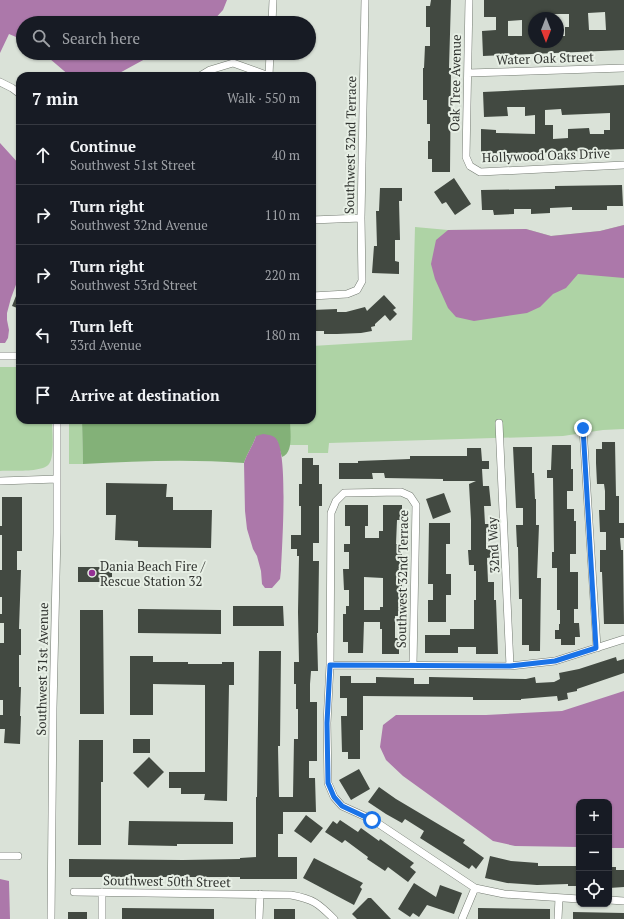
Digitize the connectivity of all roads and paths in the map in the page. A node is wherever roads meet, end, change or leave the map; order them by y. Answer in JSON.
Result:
{"nodes":[{"id":1,"x":273,"y":0,"type":"edge"},
{"id":2,"x":364,"y":0,"type":"edge"},
{"id":3,"x":469,"y":0,"type":"edge"},
{"id":4,"x":272,"y":16,"type":"edge"},
{"id":5,"x":270,"y":60,"type":"edge"},
{"id":6,"x":624,"y":68,"type":"edge"},
{"id":7,"x":207,"y":72,"type":"edge"},
{"id":8,"x":258,"y":72,"type":"edge"},
{"id":9,"x":269,"y":72,"type":"edge"},
{"id":10,"x":468,"y":73,"type":"junction"},
{"id":11,"x":0,"y":82,"type":"edge"},
{"id":12,"x":16,"y":91,"type":"edge"},
{"id":13,"x":624,"y":165,"type":"edge"},
{"id":14,"x":470,"y":166,"type":"joint"},
{"id":15,"x":361,"y":218,"type":"junction"},
{"id":16,"x":316,"y":220,"type":"edge"},
{"id":17,"x":316,"y":296,"type":"edge"},
{"id":18,"x":0,"y":356,"type":"edge"},
{"id":19,"x":16,"y":356,"type":"edge"},
{"id":20,"x":57,"y":424,"type":"edge"},
{"id":21,"x":499,"y":424,"type":"dead end"},
{"id":22,"x":583,"y":428,"type":"dead end"},
{"id":23,"x":58,"y":479,"type":"junction"},
{"id":24,"x":0,"y":481,"type":"edge"},
{"id":25,"x":624,"y":639,"type":"edge"},
{"id":26,"x":596,"y":648,"type":"junction"},
{"id":27,"x":330,"y":665,"type":"junction"},
{"id":28,"x":413,"y":665,"type":"junction"},
{"id":29,"x":510,"y":666,"type":"junction"},
{"id":30,"x":0,"y":856,"type":"edge"},
{"id":31,"x":18,"y":856,"type":"dead end"},
{"id":32,"x":475,"y":888,"type":"junction"},
{"id":33,"x":74,"y":892,"type":"dead end"},
{"id":34,"x":102,"y":892,"type":"junction"},
{"id":35,"x":260,"y":894,"type":"junction"},
{"id":36,"x":559,"y":898,"type":"junction"},
{"id":37,"x":576,"y":899,"type":"edge"},
{"id":38,"x":612,"y":900,"type":"edge"},
{"id":39,"x":624,"y":901,"type":"edge"},
{"id":40,"x":51,"y":919,"type":"edge"},
{"id":41,"x":102,"y":919,"type":"edge"},
{"id":42,"x":259,"y":919,"type":"edge"},
{"id":43,"x":334,"y":919,"type":"edge"},
{"id":44,"x":462,"y":919,"type":"edge"},
{"id":45,"x":558,"y":919,"type":"edge"}],
"edges":[{"from":1,"to":4,"type":"street"},
{"from":2,"to":15,"type":"street","name":"Southwest 32nd Terrace"},
{"from":3,"to":10,"type":"street","name":"Oak Tree Avenue"},
{"from":5,"to":9,"type":"street"},
{"from":6,"to":10,"type":"street","name":"Water Oak Street"},
{"from":7,"to":8,"type":"street"},
{"from":10,"to":14,"type":"street","name":"Oak Tree Avenue"},
{"from":11,"to":12,"type":"street"},
{"from":13,"to":14,"type":"street","name":"Hollywood Oaks Drive"},
{"from":15,"to":16,"type":"street"},
{"from":15,"to":17,"type":"street","name":"Southwest 32nd Terrace"},
{"from":18,"to":19,"type":"street"},
{"from":20,"to":23,"type":"street","name":"Southwest 31st Avenue"},
{"from":21,"to":29,"type":"street","name":"32nd Way"},
{"from":22,"to":26,"type":"street"},
{"from":23,"to":24,"type":"street"},
{"from":23,"to":40,"type":"street","name":"Southwest 31st Avenue"},
{"from":25,"to":26,"type":"street"},
{"from":26,"to":29,"type":"street"},
{"from":27,"to":28,"type":"street"},
{"from":27,"to":28,"type":"street","name":"Southwest 32nd Terrace"},
{"from":27,"to":32,"type":"street"},
{"from":28,"to":29,"type":"street"},
{"from":30,"to":31,"type":"street"},
{"from":32,"to":36,"type":"street"},
{"from":32,"to":44,"type":"street"},
{"from":33,"to":34,"type":"street","name":"Southwest 50th Street"},
{"from":34,"to":35,"type":"street","name":"Southwest 50th Street"},
{"from":34,"to":41,"type":"street"},
{"from":35,"to":42,"type":"street"},
{"from":35,"to":43,"type":"street"},
{"from":36,"to":37,"type":"street"},
{"from":36,"to":45,"type":"street"},
{"from":38,"to":39,"type":"street"}]}
